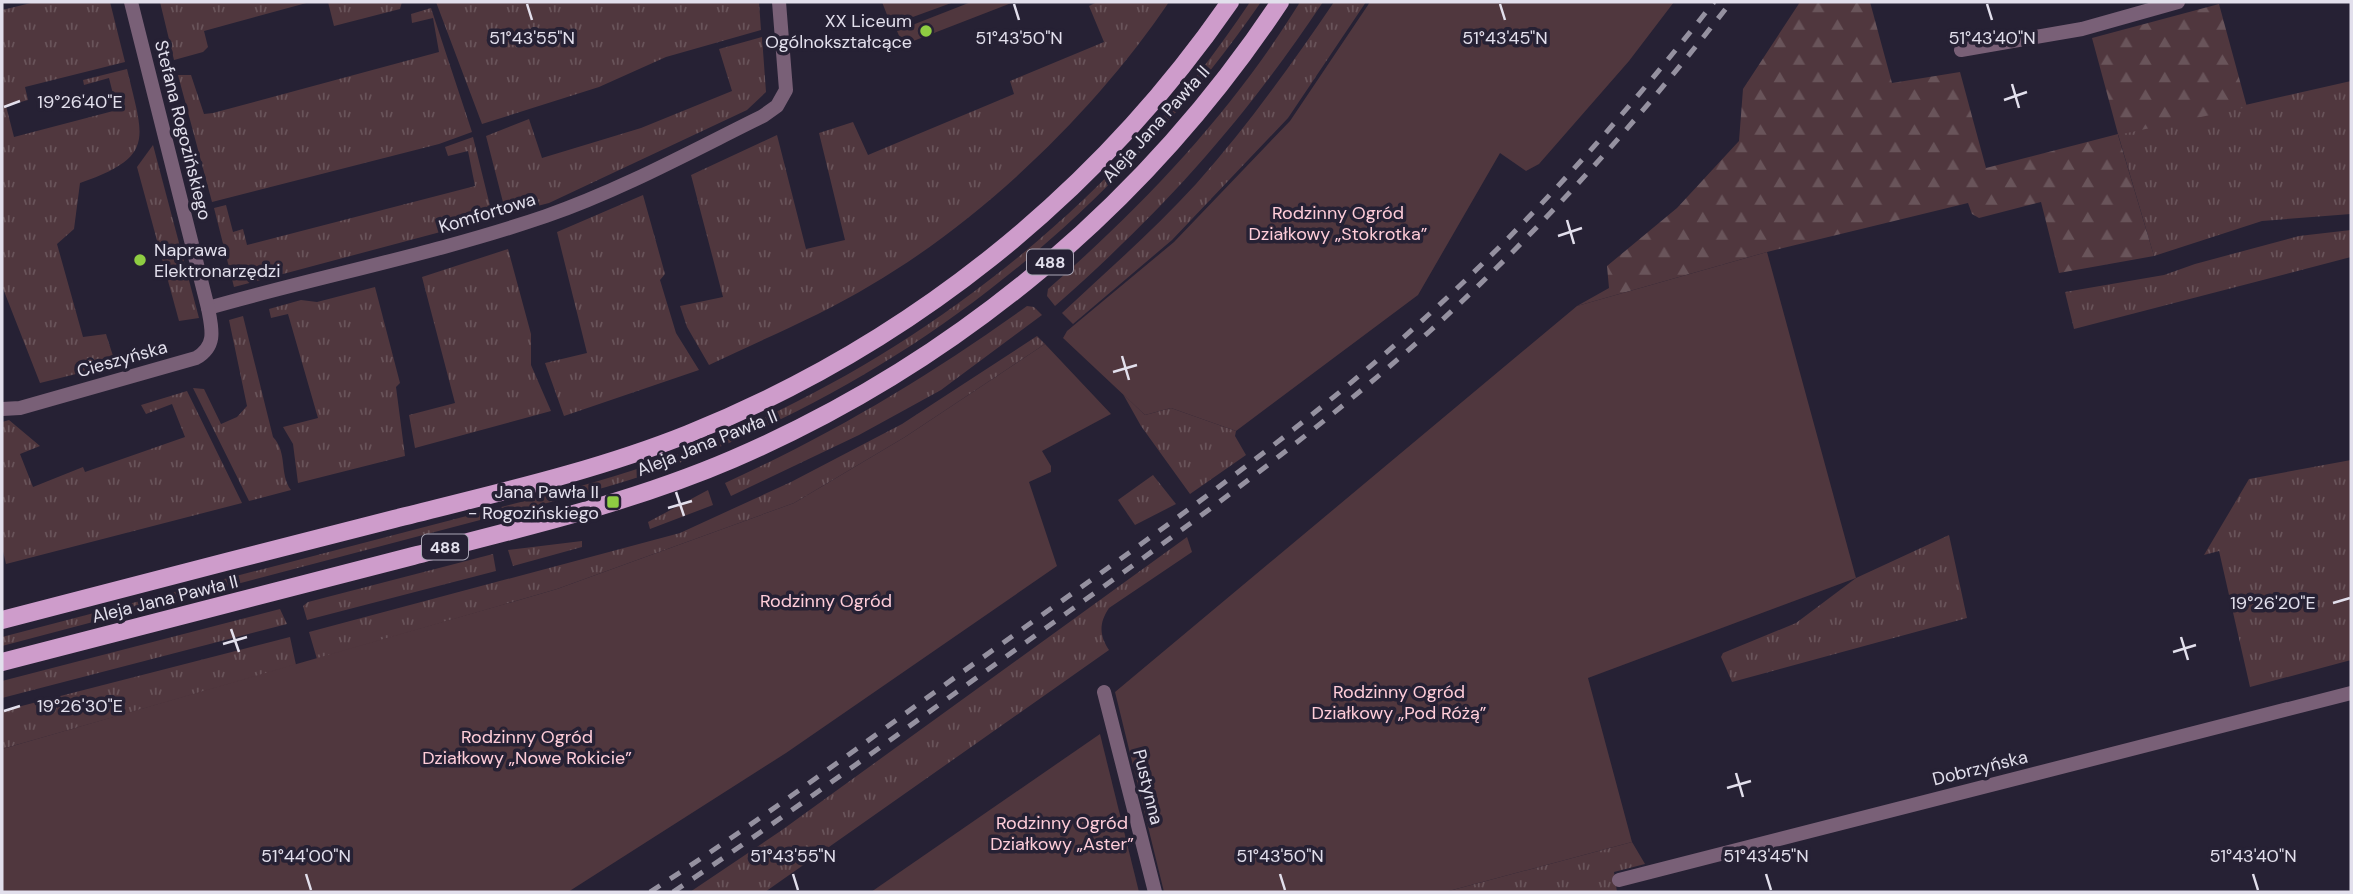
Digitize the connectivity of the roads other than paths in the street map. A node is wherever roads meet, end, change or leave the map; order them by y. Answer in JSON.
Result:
{"nodes":[{"id":1,"x":131,"y":2,"type":"edge"},
{"id":2,"x":779,"y":2,"type":"edge"},
{"id":3,"x":1230,"y":2,"type":"edge"},
{"id":4,"x":1280,"y":2,"type":"edge"},
{"id":5,"x":2178,"y":2,"type":"edge"},
{"id":6,"x":1961,"y":50,"type":"dead end"},
{"id":7,"x":208,"y":309,"type":"junction"},
{"id":8,"x":2,"y":409,"type":"edge"},
{"id":9,"x":2,"y":620,"type":"edge"},
{"id":10,"x":2,"y":662,"type":"edge"},
{"id":11,"x":1104,"y":692,"type":"dead end"},
{"id":12,"x":2351,"y":693,"type":"edge"},
{"id":13,"x":1619,"y":880,"type":"dead end"},
{"id":14,"x":1155,"y":892,"type":"edge"}],
"edges":[{"from":1,"to":7,"type":"street","name":"Stefana Rogozińskiego"},
{"from":2,"to":7,"type":"street","name":"Komfortowa"},
{"from":3,"to":9,"type":"main road","name":"Aleja Jana Pawła II","number":"488"},
{"from":4,"to":10,"type":"main road","name":"Aleja Jana Pawła II","number":"488"},
{"from":5,"to":6,"type":"street"},
{"from":7,"to":8,"type":"street","name":"Cieszyńska"},
{"from":11,"to":14,"type":"street","name":"Pustynna"},
{"from":12,"to":13,"type":"street","name":"Dobrzyńska"}]}
